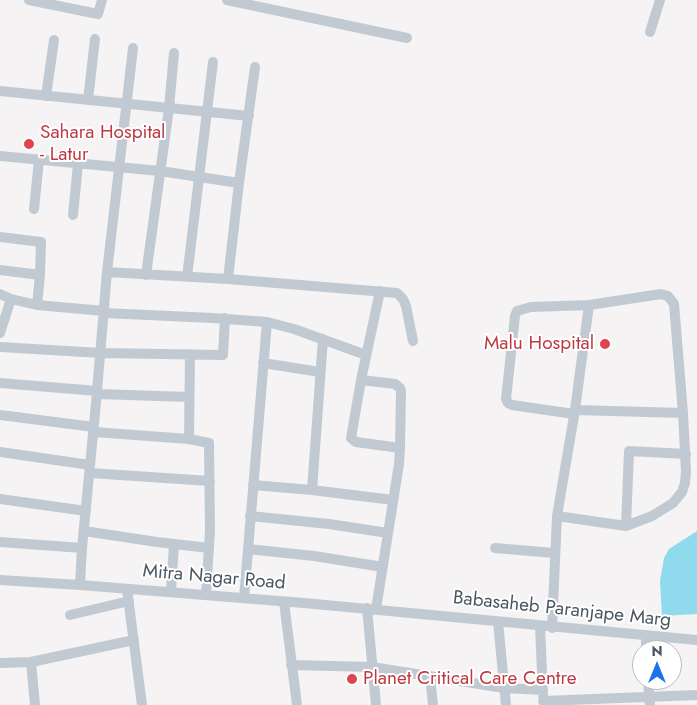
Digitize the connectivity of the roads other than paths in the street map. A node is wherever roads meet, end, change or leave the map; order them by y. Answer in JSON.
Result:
{"nodes":[{"id":1,"x":29,"y":0,"type":"edge"},
{"id":2,"x":102,"y":0,"type":"edge"},
{"id":3,"x":227,"y":0,"type":"edge"},
{"id":4,"x":660,"y":0,"type":"edge"},
{"id":5,"x":650,"y":32,"type":"dead end"},
{"id":6,"x":407,"y":38,"type":"dead end"},
{"id":7,"x":95,"y":39,"type":"dead end"},
{"id":8,"x":54,"y":40,"type":"dead end"},
{"id":9,"x":134,"y":48,"type":"dead end"},
{"id":10,"x":174,"y":54,"type":"dead end"},
{"id":11,"x":213,"y":62,"type":"dead end"},
{"id":12,"x":255,"y":67,"type":"dead end"},
{"id":13,"x":0,"y":91,"type":"edge"},
{"id":14,"x":46,"y":96,"type":"junction"},
{"id":15,"x":88,"y":100,"type":"junction"},
{"id":16,"x":128,"y":104,"type":"junction"},
{"id":17,"x":169,"y":108,"type":"junction"},
{"id":18,"x":207,"y":112,"type":"junction"},
{"id":19,"x":249,"y":116,"type":"junction"},
{"id":20,"x":0,"y":156,"type":"edge"},
{"id":21,"x":39,"y":160,"type":"junction"},
{"id":22,"x":78,"y":164,"type":"junction"},
{"id":23,"x":120,"y":168,"type":"junction"},
{"id":24,"x":160,"y":171,"type":"junction"},
{"id":25,"x":199,"y":176,"type":"junction"},
{"id":26,"x":239,"y":183,"type":"junction"},
{"id":27,"x":34,"y":209,"type":"dead end"},
{"id":28,"x":72,"y":215,"type":"dead end"},
{"id":29,"x":0,"y":237,"type":"edge"},
{"id":30,"x":0,"y":270,"type":"edge"},
{"id":31,"x":107,"y":272,"type":"junction"},
{"id":32,"x":40,"y":275,"type":"junction"},
{"id":33,"x":146,"y":275,"type":"junction"},
{"id":34,"x":187,"y":277,"type":"junction"},
{"id":35,"x":228,"y":279,"type":"junction"},
{"id":36,"x":380,"y":291,"type":"junction"},
{"id":37,"x":0,"y":294,"type":"edge"},
{"id":38,"x":12,"y":299,"type":"junction"},
{"id":39,"x":37,"y":304,"type":"junction"},
{"id":40,"x":589,"y":305,"type":"junction"},
{"id":41,"x":104,"y":312,"type":"junction"},
{"id":42,"x":225,"y":318,"type":"junction"},
{"id":43,"x":268,"y":322,"type":"junction"},
{"id":44,"x":0,"y":330,"type":"edge"},
{"id":45,"x":323,"y":339,"type":"junction"},
{"id":46,"x":413,"y":341,"type":"dead end"},
{"id":47,"x":0,"y":347,"type":"edge"},
{"id":48,"x":101,"y":353,"type":"junction"},
{"id":49,"x":190,"y":354,"type":"junction"},
{"id":50,"x":366,"y":355,"type":"junction"},
{"id":51,"x":263,"y":363,"type":"junction"},
{"id":52,"x":320,"y":372,"type":"junction"},
{"id":53,"x":360,"y":380,"type":"junction"},
{"id":54,"x":0,"y":382,"type":"edge"},
{"id":55,"x":97,"y":392,"type":"junction"},
{"id":56,"x":189,"y":397,"type":"junction"},
{"id":57,"x":574,"y":412,"type":"junction"},
{"id":58,"x":683,"y":413,"type":"junction"},
{"id":59,"x":0,"y":415,"type":"edge"},
{"id":60,"x":94,"y":430,"type":"junction"},
{"id":61,"x":189,"y":439,"type":"junction"},
{"id":62,"x":400,"y":448,"type":"junction"},
{"id":63,"x":0,"y":452,"type":"edge"},
{"id":64,"x":686,"y":454,"type":"junction"},
{"id":65,"x":90,"y":469,"type":"junction"},
{"id":66,"x":210,"y":482,"type":"junction"},
{"id":67,"x":253,"y":485,"type":"junction"},
{"id":68,"x":312,"y":490,"type":"junction"},
{"id":69,"x":0,"y":499,"type":"edge"},
{"id":70,"x":393,"y":500,"type":"junction"},
{"id":71,"x":86,"y":511,"type":"junction"},
{"id":72,"x":250,"y":516,"type":"junction"},
{"id":73,"x":557,"y":516,"type":"junction"},
{"id":74,"x":626,"y":526,"type":"junction"},
{"id":75,"x":84,"y":530,"type":"junction"},
{"id":76,"x":388,"y":533,"type":"junction"},
{"id":77,"x":0,"y":542,"type":"edge"},
{"id":78,"x":174,"y":544,"type":"junction"},
{"id":79,"x":82,"y":548,"type":"junction"},
{"id":80,"x":209,"y":548,"type":"junction"},
{"id":81,"x":495,"y":548,"type":"dead end"},
{"id":82,"x":248,"y":549,"type":"junction"},
{"id":83,"x":554,"y":553,"type":"junction"},
{"id":84,"x":383,"y":567,"type":"junction"},
{"id":85,"x":0,"y":580,"type":"edge"},
{"id":86,"x":80,"y":585,"type":"junction"},
{"id":87,"x":127,"y":589,"type":"junction"},
{"id":88,"x":171,"y":592,"type":"junction"},
{"id":89,"x":206,"y":594,"type":"junction"},
{"id":90,"x":244,"y":598,"type":"junction"},
{"id":91,"x":129,"y":601,"type":"junction"},
{"id":92,"x":284,"y":602,"type":"junction"},
{"id":93,"x":372,"y":609,"type":"junction"},
{"id":94,"x":70,"y":614,"type":"dead end"},
{"id":95,"x":424,"y":614,"type":"joint"},
{"id":96,"x":498,"y":622,"type":"junction"},
{"id":97,"x":540,"y":626,"type":"junction"},
{"id":98,"x":552,"y":628,"type":"junction"},
{"id":99,"x":646,"y":636,"type":"junction"},
{"id":100,"x":134,"y":640,"type":"junction"},
{"id":101,"x":646,"y":640,"type":"edge"},
{"id":102,"x":697,"y":640,"type":"edge"},
{"id":103,"x":31,"y":662,"type":"junction"},
{"id":104,"x":0,"y":663,"type":"edge"},
{"id":105,"x":292,"y":666,"type":"junction"},
{"id":106,"x":372,"y":666,"type":"junction"},
{"id":107,"x":430,"y":677,"type":"junction"},
{"id":108,"x":504,"y":688,"type":"junction"},
{"id":109,"x":543,"y":690,"type":"junction"},
{"id":110,"x":697,"y":695,"type":"edge"},
{"id":111,"x":650,"y":701,"type":"edge"},
{"id":112,"x":544,"y":703,"type":"edge"},
{"id":113,"x":35,"y":705,"type":"edge"},
{"id":114,"x":142,"y":705,"type":"edge"},
{"id":115,"x":296,"y":705,"type":"edge"},
{"id":116,"x":376,"y":705,"type":"edge"},
{"id":117,"x":433,"y":705,"type":"edge"},
{"id":118,"x":506,"y":705,"type":"edge"}],
"edges":[{"from":1,"to":2,"type":"street"},
{"from":3,"to":6,"type":"street"},
{"from":4,"to":5,"type":"street"},
{"from":7,"to":15,"type":"street"},
{"from":8,"to":14,"type":"street"},
{"from":9,"to":16,"type":"street"},
{"from":10,"to":17,"type":"street"},
{"from":11,"to":18,"type":"street"},
{"from":12,"to":19,"type":"street"},
{"from":13,"to":14,"type":"street"},
{"from":14,"to":15,"type":"street"},
{"from":15,"to":16,"type":"street"},
{"from":16,"to":17,"type":"street"},
{"from":16,"to":23,"type":"street"},
{"from":17,"to":18,"type":"street"},
{"from":17,"to":24,"type":"street"},
{"from":18,"to":19,"type":"street"},
{"from":18,"to":25,"type":"street"},
{"from":19,"to":26,"type":"street"},
{"from":20,"to":21,"type":"street"},
{"from":21,"to":22,"type":"street"},
{"from":21,"to":27,"type":"street"},
{"from":22,"to":23,"type":"street"},
{"from":22,"to":28,"type":"street"},
{"from":23,"to":24,"type":"street"},
{"from":23,"to":31,"type":"street"},
{"from":24,"to":25,"type":"street"},
{"from":24,"to":33,"type":"street"},
{"from":25,"to":26,"type":"street"},
{"from":25,"to":34,"type":"street"},
{"from":26,"to":35,"type":"street"},
{"from":29,"to":32,"type":"street"},
{"from":30,"to":32,"type":"street"},
{"from":31,"to":33,"type":"street"},
{"from":31,"to":41,"type":"street"},
{"from":32,"to":39,"type":"street"},
{"from":33,"to":34,"type":"street"},
{"from":34,"to":35,"type":"street"},
{"from":35,"to":36,"type":"street"},
{"from":36,"to":46,"type":"street"},
{"from":36,"to":50,"type":"street"},
{"from":37,"to":38,"type":"street"},
{"from":38,"to":39,"type":"street"},
{"from":38,"to":44,"type":"street"},
{"from":39,"to":41,"type":"street"},
{"from":40,"to":57,"type":"street"},
{"from":40,"to":57,"type":"street"},
{"from":40,"to":58,"type":"street"},
{"from":41,"to":42,"type":"street"},
{"from":41,"to":48,"type":"street"},
{"from":42,"to":43,"type":"street"},
{"from":42,"to":49,"type":"street"},
{"from":43,"to":45,"type":"street"},
{"from":43,"to":51,"type":"street"},
{"from":45,"to":50,"type":"street"},
{"from":45,"to":52,"type":"street"},
{"from":47,"to":48,"type":"street"},
{"from":48,"to":49,"type":"street"},
{"from":48,"to":55,"type":"street"},
{"from":49,"to":56,"type":"street"},
{"from":50,"to":53,"type":"street"},
{"from":51,"to":52,"type":"street"},
{"from":51,"to":67,"type":"street"},
{"from":52,"to":68,"type":"street"},
{"from":53,"to":62,"type":"street"},
{"from":53,"to":62,"type":"street"},
{"from":54,"to":55,"type":"street"},
{"from":55,"to":56,"type":"street"},
{"from":55,"to":60,"type":"street"},
{"from":56,"to":61,"type":"street"},
{"from":57,"to":58,"type":"street"},
{"from":57,"to":73,"type":"street"},
{"from":58,"to":64,"type":"street"},
{"from":59,"to":60,"type":"street"},
{"from":60,"to":61,"type":"street"},
{"from":60,"to":65,"type":"street"},
{"from":61,"to":66,"type":"street"},
{"from":62,"to":70,"type":"street"},
{"from":63,"to":65,"type":"street"},
{"from":64,"to":74,"type":"street"},
{"from":64,"to":74,"type":"street"},
{"from":65,"to":66,"type":"street"},
{"from":65,"to":71,"type":"street"},
{"from":66,"to":80,"type":"street"},
{"from":67,"to":68,"type":"street"},
{"from":67,"to":72,"type":"street"},
{"from":68,"to":70,"type":"street"},
{"from":69,"to":71,"type":"street"},
{"from":70,"to":76,"type":"street"},
{"from":71,"to":75,"type":"street"},
{"from":72,"to":76,"type":"street"},
{"from":72,"to":82,"type":"street"},
{"from":73,"to":74,"type":"street"},
{"from":73,"to":83,"type":"street"},
{"from":75,"to":78,"type":"street"},
{"from":75,"to":79,"type":"street"},
{"from":76,"to":84,"type":"street"},
{"from":77,"to":79,"type":"street"},
{"from":78,"to":80,"type":"street"},
{"from":78,"to":88,"type":"street"},
{"from":79,"to":86,"type":"street"},
{"from":80,"to":89,"type":"street"},
{"from":81,"to":83,"type":"street"},
{"from":82,"to":84,"type":"street"},
{"from":82,"to":90,"type":"street"},
{"from":83,"to":98,"type":"street"},
{"from":84,"to":93,"type":"street"},
{"from":85,"to":86,"type":"street","name":"Mitra Nagar Road"},
{"from":86,"to":87,"type":"street","name":"Mitra Nagar Road"},
{"from":87,"to":88,"type":"street","name":"Mitra Nagar Road"},
{"from":87,"to":91,"type":"street"},
{"from":88,"to":89,"type":"street","name":"Mitra Nagar Road"},
{"from":89,"to":90,"type":"street","name":"Mitra Nagar Road"},
{"from":90,"to":92,"type":"street","name":"Mitra Nagar Road"},
{"from":91,"to":94,"type":"street"},
{"from":91,"to":100,"type":"street"},
{"from":92,"to":93,"type":"street","name":"Mitra Nagar Road"},
{"from":92,"to":105,"type":"street"},
{"from":93,"to":95,"type":"street","name":"Mitra Nagar Road"},
{"from":93,"to":106,"type":"street"},
{"from":95,"to":96,"type":"street","name":"Babasaheb Paranjape Marg"},
{"from":96,"to":97,"type":"street","name":"Babasaheb Paranjape Marg"},
{"from":96,"to":108,"type":"street"},
{"from":97,"to":98,"type":"street","name":"Babasaheb Paranjape Marg"},
{"from":97,"to":109,"type":"street"},
{"from":98,"to":99,"type":"street","name":"Babasaheb Paranjape Marg"},
{"from":99,"to":101,"type":"street"},
{"from":99,"to":102,"type":"street","name":"Babasaheb Paranjape Marg"},
{"from":100,"to":103,"type":"street"},
{"from":100,"to":114,"type":"street"},
{"from":103,"to":104,"type":"street"},
{"from":103,"to":113,"type":"street"},
{"from":105,"to":106,"type":"street"},
{"from":105,"to":115,"type":"street"},
{"from":106,"to":107,"type":"street"},
{"from":106,"to":116,"type":"street"},
{"from":107,"to":108,"type":"street"},
{"from":107,"to":117,"type":"street"},
{"from":108,"to":109,"type":"street"},
{"from":108,"to":118,"type":"street"},
{"from":109,"to":112,"type":"street"},
{"from":110,"to":111,"type":"street"},
{"from":111,"to":112,"type":"street"}]}
